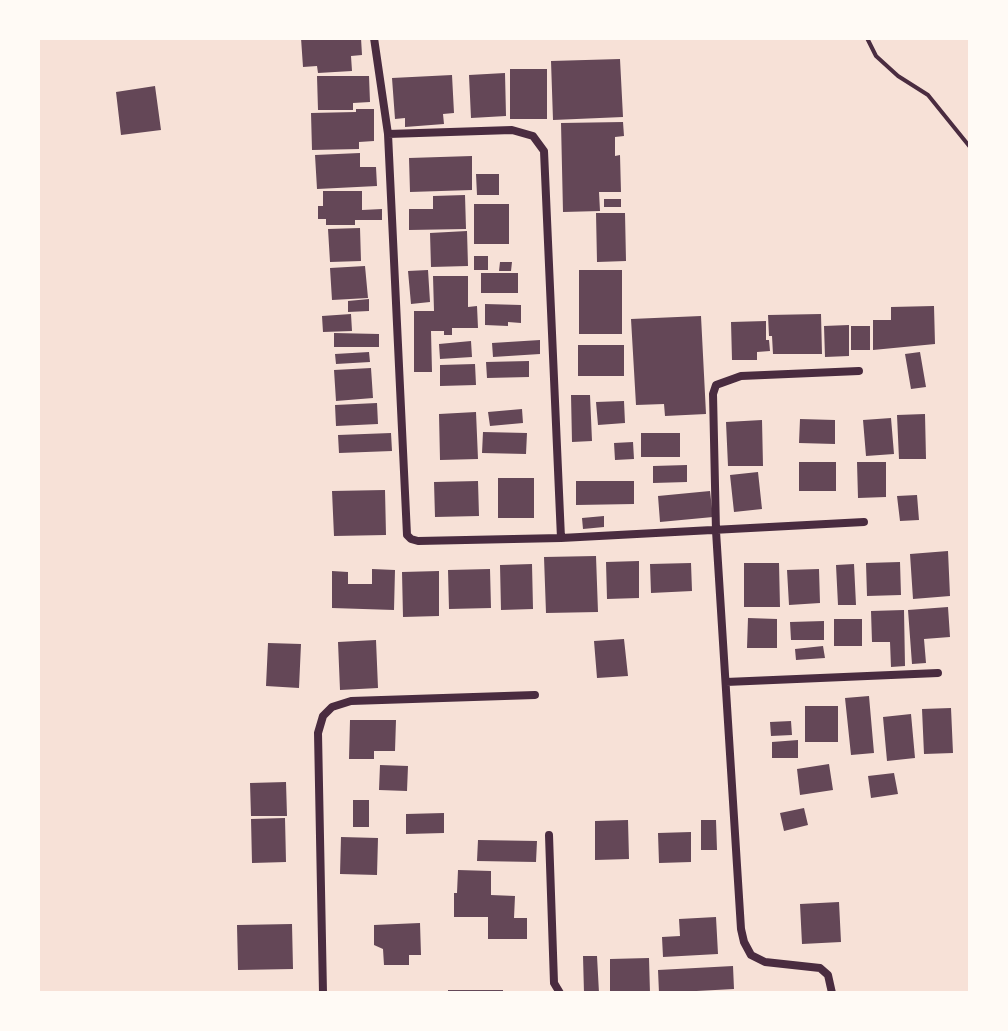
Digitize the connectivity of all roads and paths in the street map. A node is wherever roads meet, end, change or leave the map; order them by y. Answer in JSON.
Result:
{"nodes":[{"id":1,"x":374,"y":38,"type":"edge"},
{"id":2,"x":867,"y":38,"type":"edge"},
{"id":3,"x":388,"y":134,"type":"junction"},
{"id":4,"x":970,"y":147,"type":"edge"},
{"id":5,"x":859,"y":371,"type":"dead end"},
{"id":6,"x":864,"y":522,"type":"dead end"},
{"id":7,"x":716,"y":531,"type":"junction"},
{"id":8,"x":561,"y":538,"type":"junction"},
{"id":9,"x":938,"y":673,"type":"dead end"},
{"id":10,"x":726,"y":682,"type":"junction"},
{"id":11,"x":535,"y":695,"type":"dead end"},
{"id":12,"x":549,"y":835,"type":"dead end"},
{"id":13,"x":323,"y":993,"type":"edge"},
{"id":14,"x":560,"y":993,"type":"edge"},
{"id":15,"x":832,"y":993,"type":"edge"}],
"edges":[{"from":1,"to":3,"type":"street"},
{"from":2,"to":4,"type":"path"},
{"from":3,"to":8,"type":"street"},
{"from":3,"to":8,"type":"street"},
{"from":5,"to":7,"type":"street"},
{"from":6,"to":7,"type":"street"},
{"from":7,"to":8,"type":"street"},
{"from":7,"to":10,"type":"street"},
{"from":9,"to":10,"type":"street"},
{"from":10,"to":15,"type":"street"},
{"from":11,"to":13,"type":"street"},
{"from":12,"to":14,"type":"street"}]}
